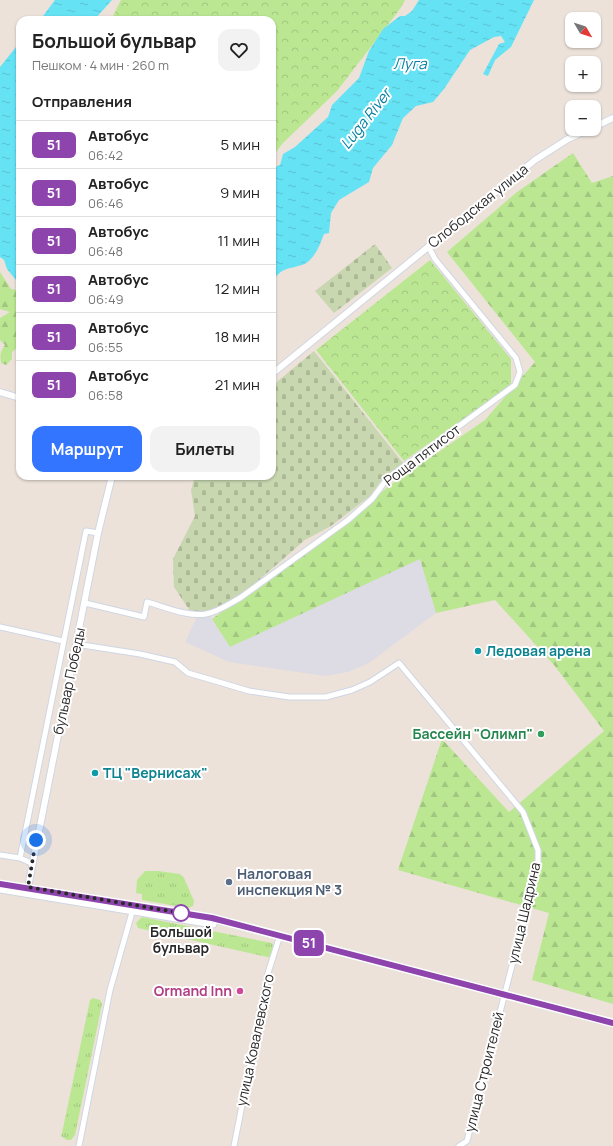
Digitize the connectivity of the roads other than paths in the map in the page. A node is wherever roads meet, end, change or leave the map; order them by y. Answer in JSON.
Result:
{"nodes":[{"id":1,"x":613,"y":118,"type":"edge"},
{"id":2,"x":601,"y":124,"type":"edge"},
{"id":3,"x":574,"y":136,"type":"edge"},
{"id":4,"x":428,"y":246,"type":"junction"},
{"id":5,"x":276,"y":371,"type":"edge"},
{"id":6,"x":0,"y":392,"type":"edge"},
{"id":7,"x":16,"y":397,"type":"edge"},
{"id":8,"x":111,"y":480,"type":"edge"},
{"id":9,"x":98,"y":533,"type":"junction"},
{"id":10,"x":84,"y":603,"type":"junction"},
{"id":11,"x":0,"y":627,"type":"edge"},
{"id":12,"x":63,"y":641,"type":"junction"},
{"id":13,"x":76,"y":644,"type":"junction"},
{"id":14,"x":0,"y":855,"type":"edge"},
{"id":15,"x":20,"y":858,"type":"junction"},
{"id":16,"x":31,"y":863,"type":"junction"},
{"id":17,"x":0,"y":884,"type":"edge"},
{"id":18,"x":28,"y":887,"type":"junction"},
{"id":19,"x":0,"y":889,"type":"edge"},
{"id":20,"x":133,"y":908,"type":"junction"},
{"id":21,"x":280,"y":937,"type":"junction"},
{"id":22,"x":504,"y":996,"type":"junction"},
{"id":23,"x":613,"y":1023,"type":"edge"},
{"id":24,"x":613,"y":1028,"type":"edge"},
{"id":25,"x":79,"y":1146,"type":"edge"},
{"id":26,"x":234,"y":1146,"type":"edge"},
{"id":27,"x":459,"y":1146,"type":"edge"}],
"edges":[{"from":1,"to":2,"type":"street"},
{"from":3,"to":4,"type":"street","name":"Слободская улица"},
{"from":4,"to":5,"type":"street","name":"Слободская улица"},
{"from":4,"to":10,"type":"street","name":"Роща пятисот"},
{"from":6,"to":7,"type":"street"},
{"from":8,"to":9,"type":"street","name":"бульвар Победы"},
{"from":9,"to":10,"type":"street","name":"бульвар Победы"},
{"from":9,"to":12,"type":"street"},
{"from":10,"to":13,"type":"street","name":"бульвар Победы"},
{"from":11,"to":12,"type":"street"},
{"from":12,"to":15,"type":"street"},
{"from":13,"to":16,"type":"street","name":"бульвар Победы"},
{"from":13,"to":22,"type":"street","name":"улица Шадрина"},
{"from":14,"to":15,"type":"street"},
{"from":15,"to":16,"type":"street"},
{"from":16,"to":18,"type":"street","name":"бульвар Победы"},
{"from":17,"to":18,"type":"main road"},
{"from":18,"to":20,"type":"main road"},
{"from":19,"to":20,"type":"main road"},
{"from":20,"to":21,"type":"main road"},
{"from":20,"to":25,"type":"street"},
{"from":21,"to":22,"type":"main road"},
{"from":21,"to":26,"type":"street","name":"улица Ковалевского"},
{"from":22,"to":23,"type":"main road"},
{"from":22,"to":24,"type":"main road"},
{"from":22,"to":27,"type":"street","name":"улица Строителей"}]}
